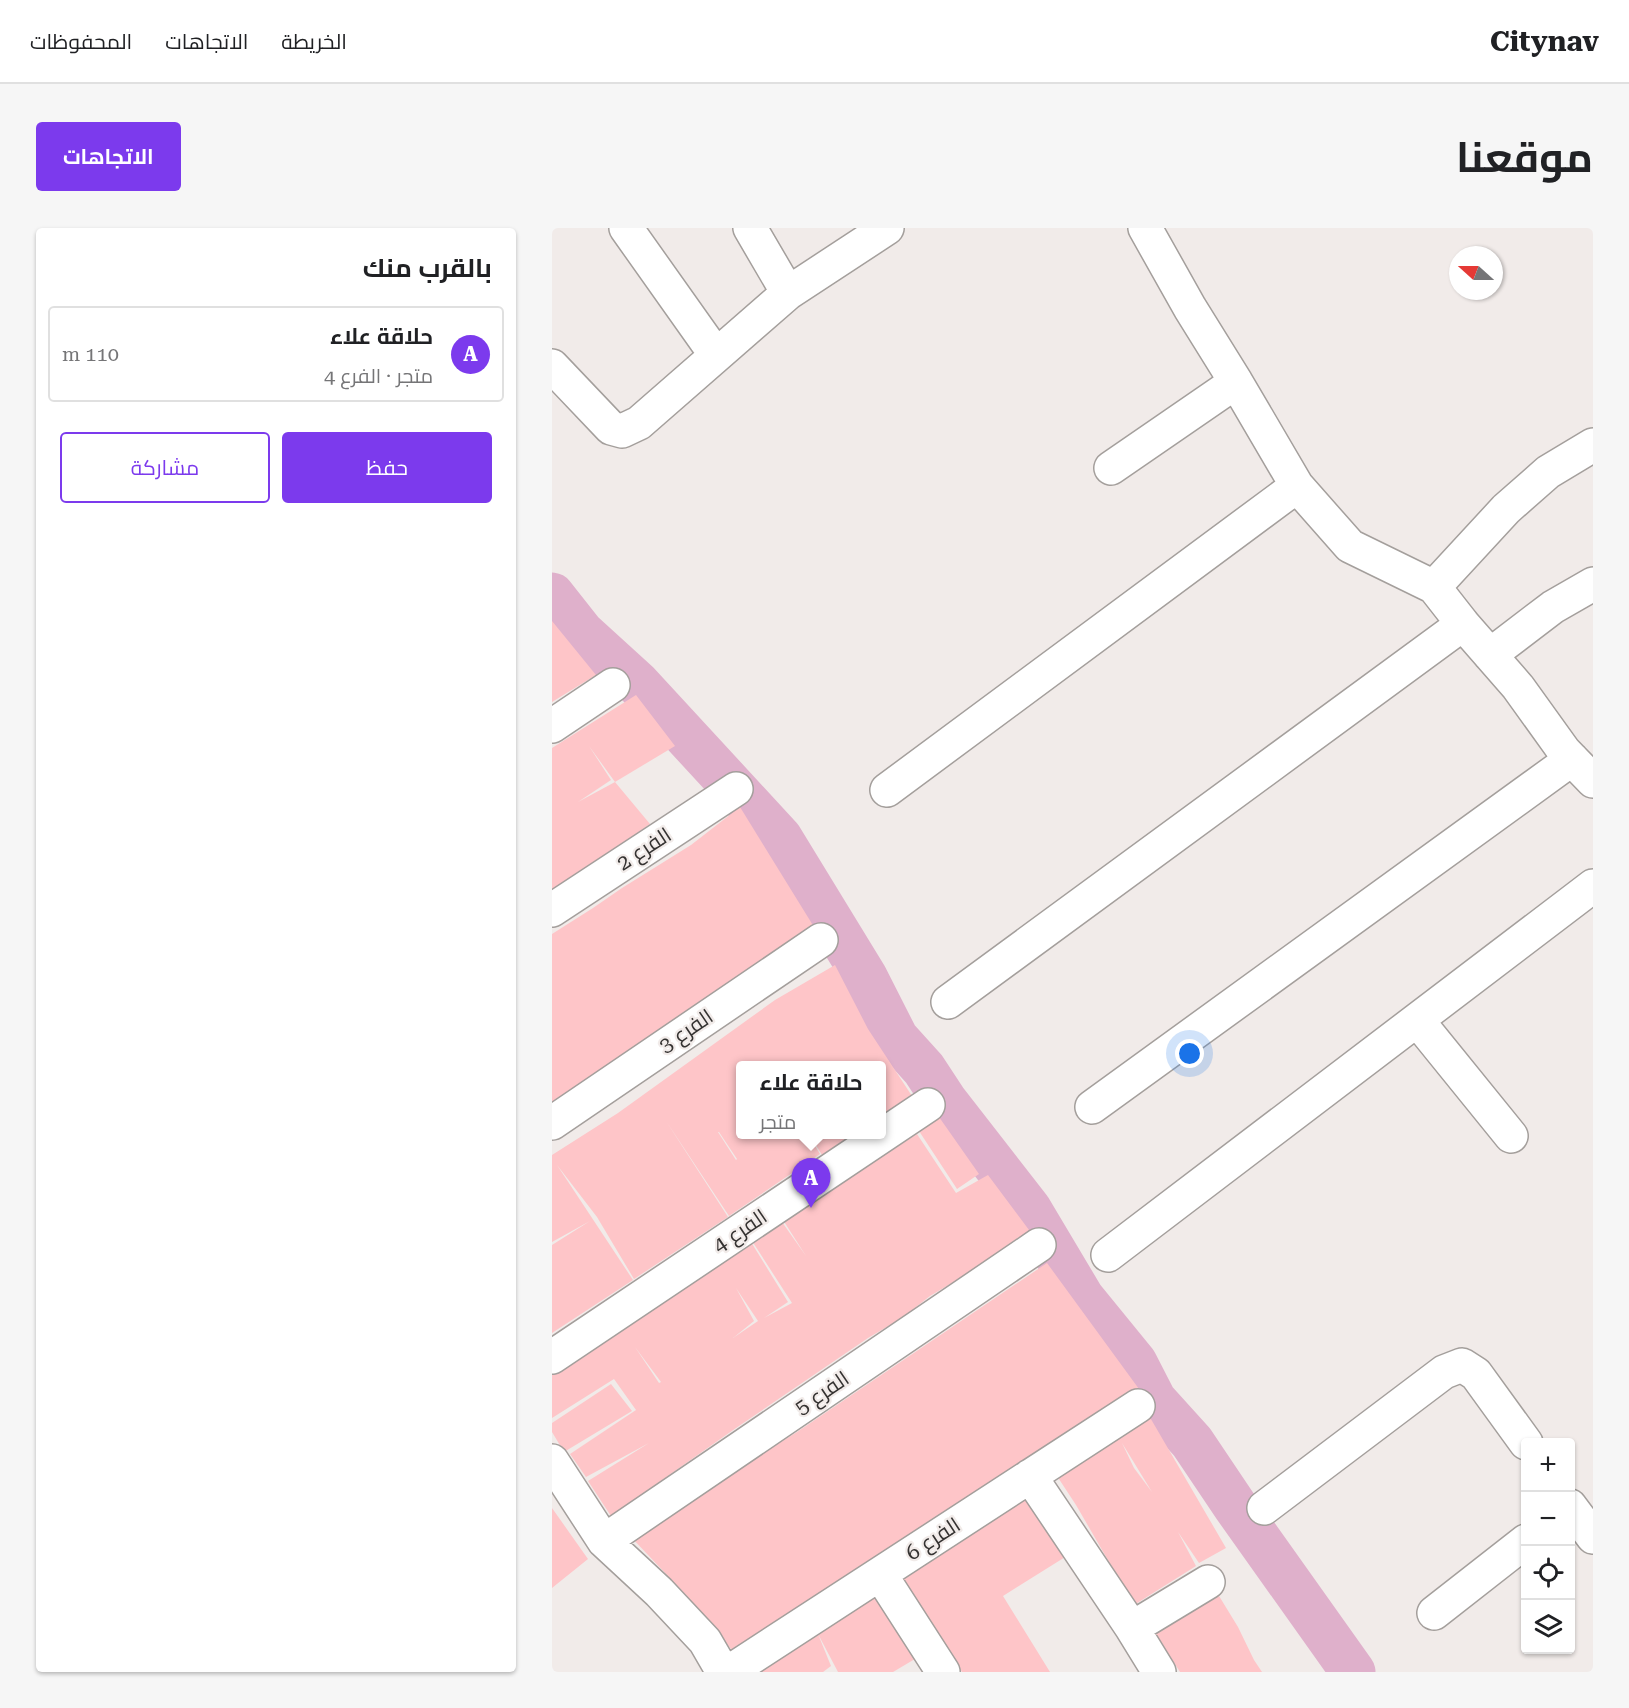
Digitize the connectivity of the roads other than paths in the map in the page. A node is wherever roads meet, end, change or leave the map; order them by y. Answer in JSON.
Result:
{"nodes":[{"id":1,"x":626,"y":228,"type":"edge"},
{"id":2,"x":750,"y":228,"type":"edge"},
{"id":3,"x":887,"y":228,"type":"edge"},
{"id":4,"x":1145,"y":228,"type":"edge"},
{"id":5,"x":788,"y":293,"type":"junction"},
{"id":6,"x":716,"y":355,"type":"junction"},
{"id":7,"x":552,"y":366,"type":"edge"},
{"id":8,"x":1236,"y":382,"type":"junction"},
{"id":9,"x":1593,"y":445,"type":"edge"},
{"id":10,"x":1111,"y":468,"type":"dead end"},
{"id":11,"x":1297,"y":486,"type":"junction"},
{"id":12,"x":1593,"y":584,"type":"edge"},
{"id":13,"x":1434,"y":587,"type":"junction"},
{"id":14,"x":1462,"y":624,"type":"junction"},
{"id":15,"x":1490,"y":655,"type":"junction"},
{"id":16,"x":613,"y":685,"type":"dead end"},
{"id":17,"x":552,"y":726,"type":"edge"},
{"id":18,"x":1582,"y":770,"type":"edge"},
{"id":19,"x":736,"y":789,"type":"dead end"},
{"id":20,"x":887,"y":790,"type":"dead end"},
{"id":21,"x":1593,"y":886,"type":"edge"},
{"id":22,"x":552,"y":910,"type":"edge"},
{"id":23,"x":821,"y":940,"type":"dead end"},
{"id":24,"x":948,"y":1002,"type":"dead end"},
{"id":25,"x":1417,"y":1020,"type":"junction"},
{"id":26,"x":928,"y":1105,"type":"dead end"},
{"id":27,"x":1092,"y":1107,"type":"dead end"},
{"id":28,"x":552,"y":1123,"type":"edge"},
{"id":29,"x":886,"y":1133,"type":"edge"},
{"id":30,"x":1511,"y":1136,"type":"dead end"},
{"id":31,"x":877,"y":1139,"type":"edge"},
{"id":32,"x":1039,"y":1245,"type":"dead end"},
{"id":33,"x":1108,"y":1255,"type":"dead end"},
{"id":34,"x":552,"y":1357,"type":"edge"},
{"id":35,"x":1138,"y":1406,"type":"dead end"},
{"id":36,"x":1522,"y":1438,"type":"edge"},
{"id":37,"x":552,"y":1461,"type":"edge"},
{"id":38,"x":1030,"y":1476,"type":"junction"},
{"id":39,"x":1264,"y":1508,"type":"dead end"},
{"id":40,"x":604,"y":1541,"type":"junction"},
{"id":41,"x":1521,"y":1545,"type":"edge"},
{"id":42,"x":880,"y":1574,"type":"junction"},
{"id":43,"x":1208,"y":1582,"type":"dead end"},
{"id":44,"x":1434,"y":1612,"type":"dead end"},
{"id":45,"x":1132,"y":1628,"type":"junction"},
{"id":46,"x":723,"y":1672,"type":"edge"},
{"id":47,"x":729,"y":1672,"type":"edge"},
{"id":48,"x":944,"y":1672,"type":"edge"},
{"id":49,"x":1159,"y":1672,"type":"edge"}],
"edges":[{"from":1,"to":6,"type":"street"},
{"from":2,"to":5,"type":"street"},
{"from":3,"to":5,"type":"street"},
{"from":4,"to":8,"type":"street"},
{"from":5,"to":6,"type":"street"},
{"from":6,"to":7,"type":"street"},
{"from":8,"to":10,"type":"street"},
{"from":8,"to":11,"type":"street"},
{"from":9,"to":13,"type":"street"},
{"from":11,"to":13,"type":"street"},
{"from":11,"to":20,"type":"street"},
{"from":12,"to":15,"type":"street"},
{"from":13,"to":14,"type":"street"},
{"from":14,"to":15,"type":"street"},
{"from":14,"to":24,"type":"street"},
{"from":15,"to":18,"type":"street"},
{"from":16,"to":17,"type":"street"},
{"from":18,"to":27,"type":"street"},
{"from":19,"to":22,"type":"street","name":"الفرع 2"},
{"from":21,"to":25,"type":"street"},
{"from":23,"to":28,"type":"street","name":"الفرع 3"},
{"from":25,"to":30,"type":"street"},
{"from":25,"to":33,"type":"street"},
{"from":26,"to":29,"type":"street","name":"الفرع 4"},
{"from":31,"to":34,"type":"street","name":"الفرع 4"},
{"from":32,"to":40,"type":"street","name":"الفرع 5"},
{"from":35,"to":38,"type":"street","name":"الفرع 6"},
{"from":36,"to":39,"type":"street"},
{"from":37,"to":40,"type":"street"},
{"from":38,"to":42,"type":"street","name":"الفرع 6"},
{"from":38,"to":45,"type":"street"},
{"from":40,"to":46,"type":"street"},
{"from":41,"to":44,"type":"street"},
{"from":42,"to":47,"type":"street","name":"الفرع 6"},
{"from":42,"to":48,"type":"street"},
{"from":43,"to":45,"type":"street"},
{"from":45,"to":49,"type":"street"}]}
